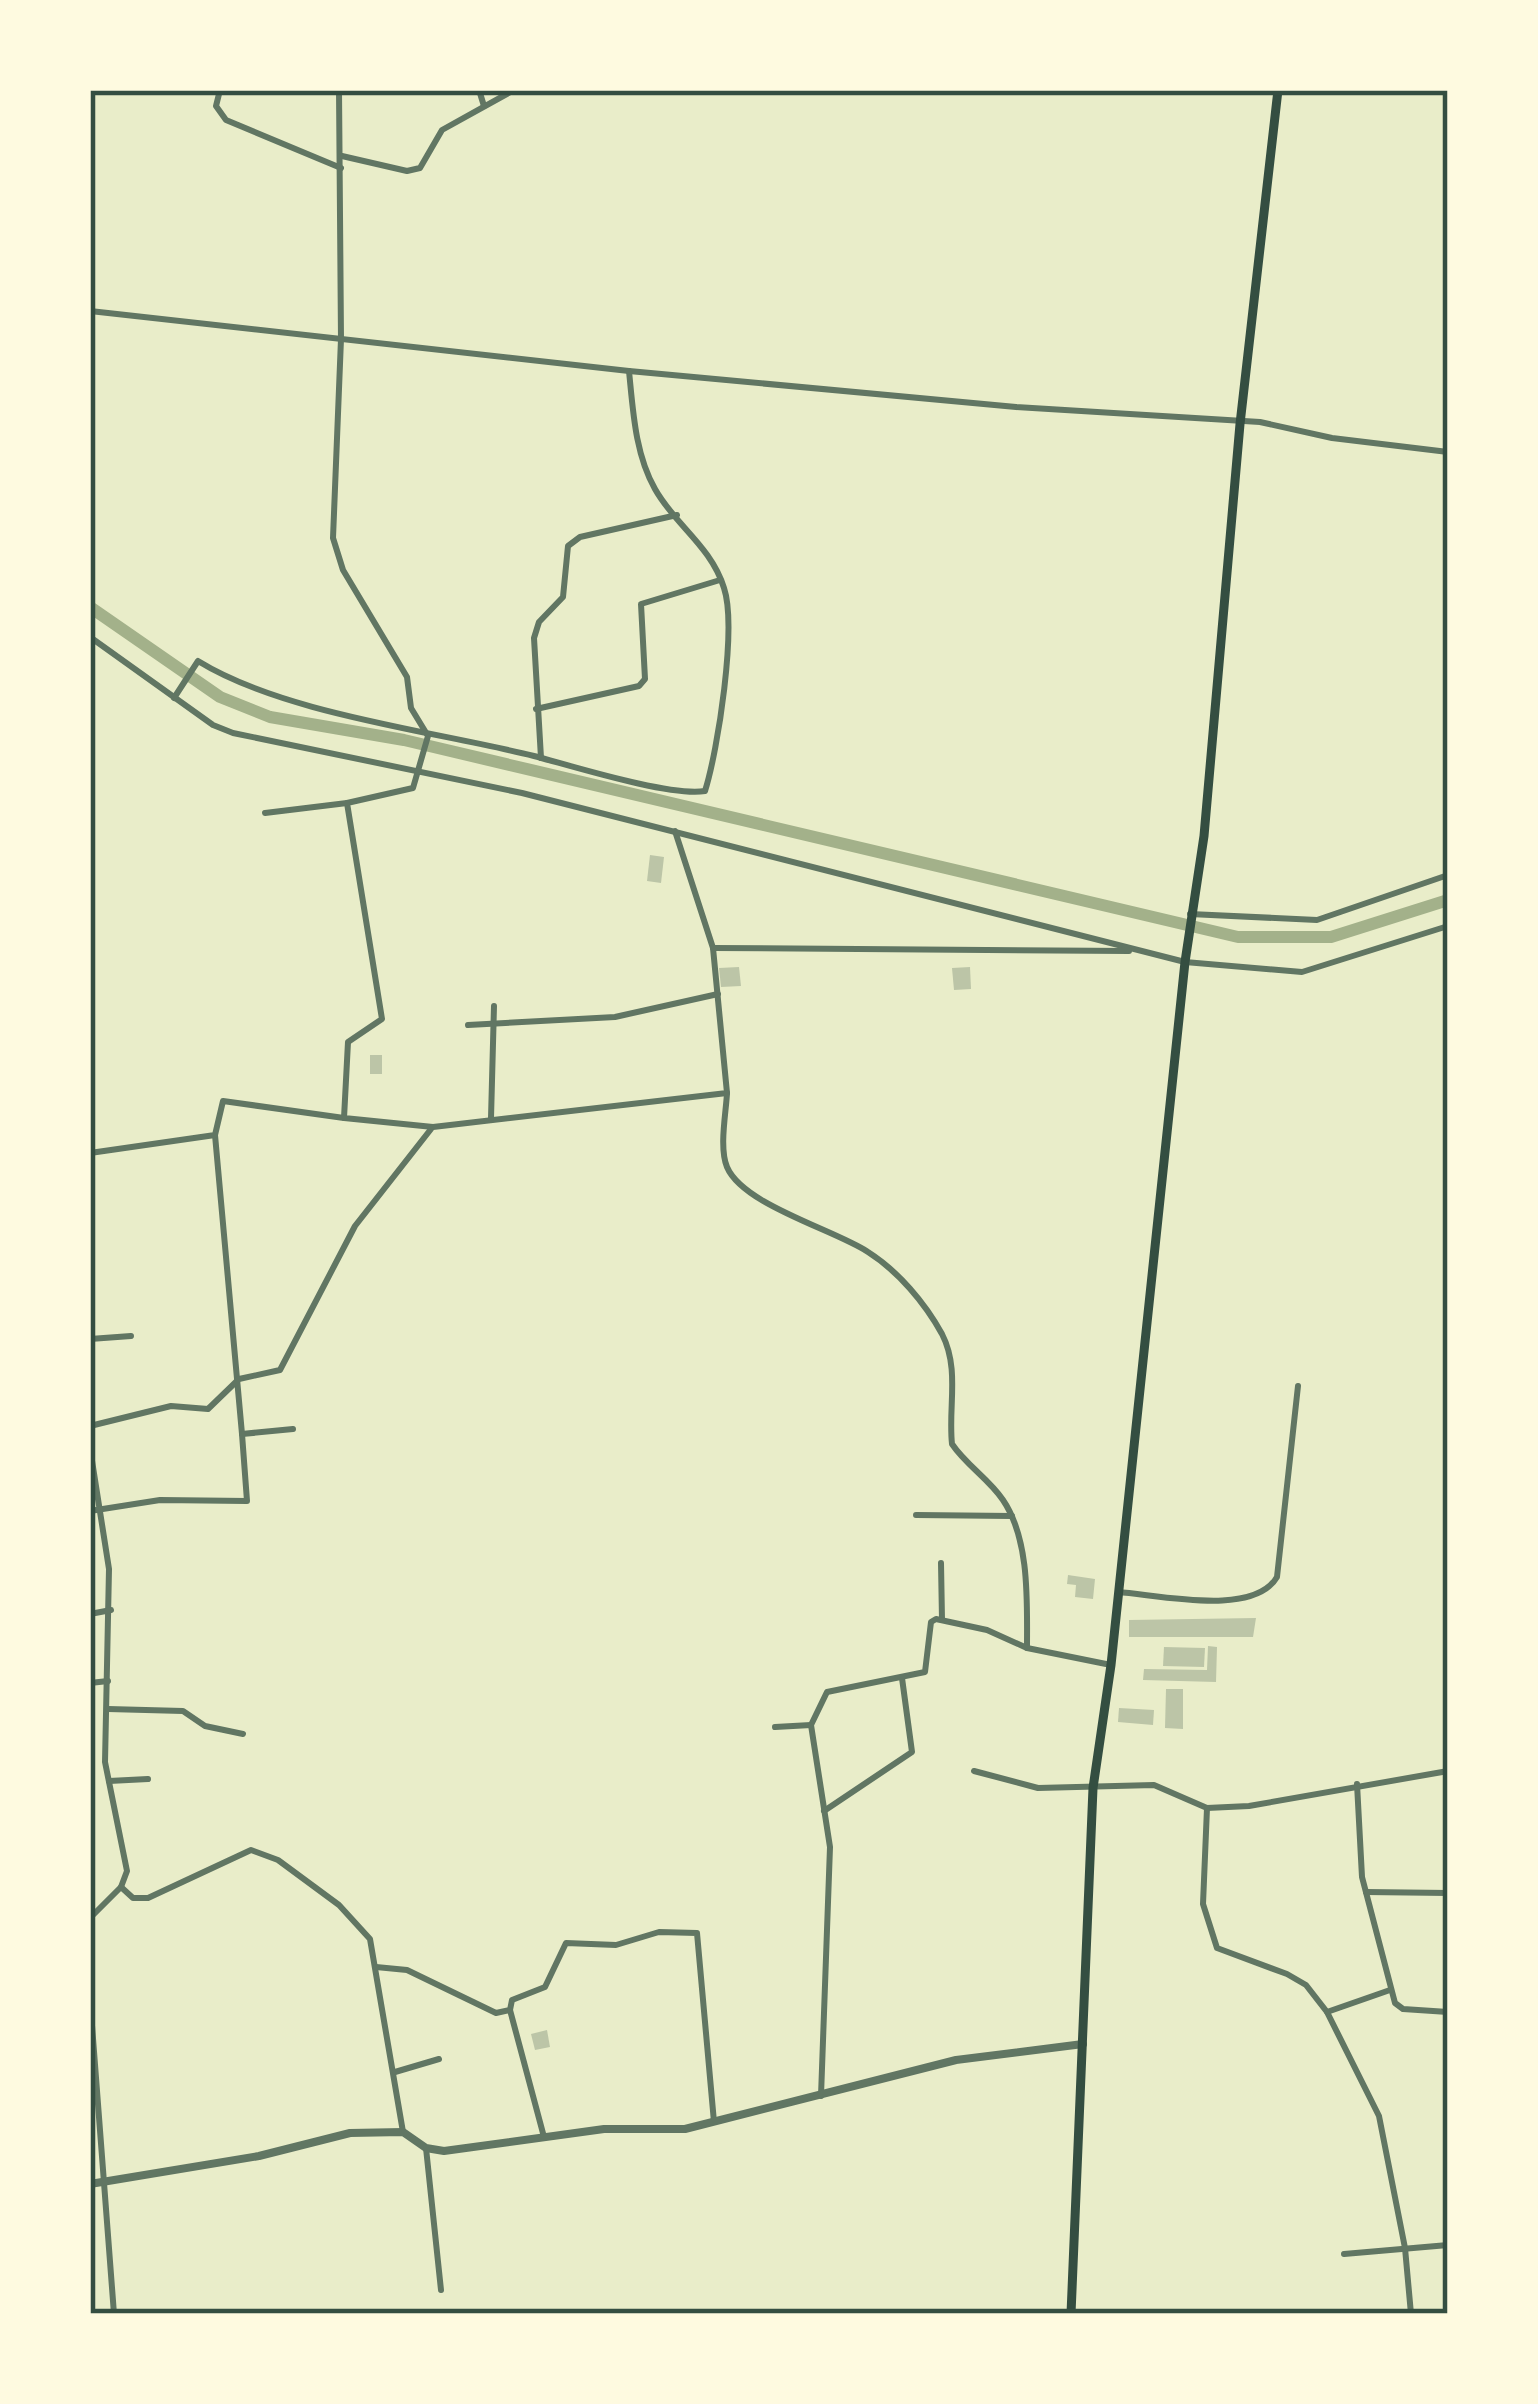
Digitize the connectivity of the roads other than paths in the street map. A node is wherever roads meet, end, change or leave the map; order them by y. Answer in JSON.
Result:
{"nodes":[{"id":1,"x":220,"y":90,"type":"edge"},
{"id":2,"x":339,"y":90,"type":"edge"},
{"id":3,"x":479,"y":90,"type":"edge"},
{"id":4,"x":514,"y":90,"type":"edge"},
{"id":5,"x":1278,"y":90,"type":"edge"},
{"id":6,"x":484,"y":106,"type":"junction"},
{"id":7,"x":342,"y":156,"type":"junction"},
{"id":8,"x":341,"y":168,"type":"junction"},
{"id":9,"x":90,"y":311,"type":"edge"},
{"id":10,"x":341,"y":339,"type":"junction"},
{"id":11,"x":629,"y":371,"type":"junction"},
{"id":12,"x":1240,"y":424,"type":"junction"},
{"id":13,"x":1448,"y":452,"type":"edge"},
{"id":14,"x":677,"y":514,"type":"junction"},
{"id":15,"x":721,"y":580,"type":"junction"},
{"id":16,"x":90,"y":637,"type":"edge"},
{"id":17,"x":174,"y":698,"type":"junction"},
{"id":18,"x":536,"y":709,"type":"junction"},
{"id":19,"x":427,"y":733,"type":"junction"},
{"id":20,"x":541,"y":758,"type":"junction"},
{"id":21,"x":418,"y":775,"type":"junction"},
{"id":22,"x":347,"y":803,"type":"junction"},
{"id":23,"x":265,"y":813,"type":"dead end"},
{"id":24,"x":676,"y":832,"type":"junction"},
{"id":25,"x":1448,"y":875,"type":"edge"},
{"id":26,"x":1190,"y":917,"type":"junction"},
{"id":27,"x":1448,"y":926,"type":"edge"},
{"id":28,"x":712,"y":948,"type":"junction"},
{"id":29,"x":1140,"y":951,"type":"junction"},
{"id":30,"x":1185,"y":956,"type":"junction"},
{"id":31,"x":718,"y":994,"type":"junction"},
{"id":32,"x":494,"y":1006,"type":"dead end"},
{"id":33,"x":468,"y":1025,"type":"dead end"},
{"id":34,"x":488,"y":1026,"type":"junction"},
{"id":35,"x":727,"y":1093,"type":"junction"},
{"id":36,"x":344,"y":1118,"type":"junction"},
{"id":37,"x":491,"y":1118,"type":"junction"},
{"id":38,"x":433,"y":1127,"type":"junction"},
{"id":39,"x":215,"y":1135,"type":"junction"},
{"id":40,"x":90,"y":1153,"type":"edge"},
{"id":41,"x":131,"y":1336,"type":"dead end"},
{"id":42,"x":90,"y":1340,"type":"edge"},
{"id":43,"x":239,"y":1379,"type":"junction"},
{"id":44,"x":1298,"y":1386,"type":"dead end"},
{"id":45,"x":90,"y":1426,"type":"edge"},
{"id":46,"x":292,"y":1429,"type":"dead end"},
{"id":47,"x":242,"y":1434,"type":"junction"},
{"id":48,"x":90,"y":1448,"type":"edge"},
{"id":49,"x":95,"y":1511,"type":"edge"},
{"id":50,"x":916,"y":1515,"type":"dead end"},
{"id":51,"x":1012,"y":1516,"type":"junction"},
{"id":52,"x":941,"y":1563,"type":"dead end"},
{"id":53,"x":1118,"y":1592,"type":"junction"},
{"id":54,"x":111,"y":1610,"type":"junction"},
{"id":55,"x":90,"y":1614,"type":"edge"},
{"id":56,"x":942,"y":1620,"type":"junction"},
{"id":57,"x":1027,"y":1648,"type":"junction"},
{"id":58,"x":1111,"y":1665,"type":"junction"},
{"id":59,"x":902,"y":1678,"type":"junction"},
{"id":60,"x":108,"y":1681,"type":"junction"},
{"id":61,"x":90,"y":1683,"type":"edge"},
{"id":62,"x":108,"y":1709,"type":"junction"},
{"id":63,"x":811,"y":1725,"type":"junction"},
{"id":64,"x":776,"y":1727,"type":"dead end"},
{"id":65,"x":243,"y":1734,"type":"dead end"},
{"id":66,"x":974,"y":1771,"type":"dead end"},
{"id":67,"x":1448,"y":1771,"type":"edge"},
{"id":68,"x":148,"y":1779,"type":"dead end"},
{"id":69,"x":109,"y":1781,"type":"junction"},
{"id":70,"x":1357,"y":1784,"type":"junction"},
{"id":71,"x":1093,"y":1788,"type":"junction"},
{"id":72,"x":1207,"y":1808,"type":"junction"},
{"id":73,"x":824,"y":1810,"type":"junction"},
{"id":74,"x":121,"y":1888,"type":"junction"},
{"id":75,"x":1366,"y":1892,"type":"junction"},
{"id":76,"x":1448,"y":1893,"type":"edge"},
{"id":77,"x":90,"y":1918,"type":"edge"},
{"id":78,"x":376,"y":1967,"type":"junction"},
{"id":79,"x":1390,"y":1990,"type":"junction"},
{"id":80,"x":90,"y":2000,"type":"edge"},
{"id":81,"x":510,"y":2010,"type":"junction"},
{"id":82,"x":1327,"y":2012,"type":"junction"},
{"id":83,"x":1448,"y":2012,"type":"edge"},
{"id":84,"x":1084,"y":2044,"type":"junction"},
{"id":85,"x":439,"y":2060,"type":"dead end"},
{"id":86,"x":395,"y":2072,"type":"junction"},
{"id":87,"x":821,"y":2096,"type":"junction"},
{"id":88,"x":714,"y":2122,"type":"junction"},
{"id":89,"x":403,"y":2132,"type":"junction"},
{"id":90,"x":544,"y":2138,"type":"junction"},
{"id":91,"x":426,"y":2148,"type":"junction"},
{"id":92,"x":103,"y":2180,"type":"junction"},
{"id":93,"x":90,"y":2184,"type":"edge"},
{"id":94,"x":1448,"y":2246,"type":"edge"},
{"id":95,"x":1405,"y":2248,"type":"junction"},
{"id":96,"x":1344,"y":2254,"type":"dead end"},
{"id":97,"x":441,"y":2290,"type":"dead end"},
{"id":98,"x":114,"y":2314,"type":"edge"},
{"id":99,"x":1071,"y":2314,"type":"edge"},
{"id":100,"x":1411,"y":2314,"type":"edge"}],
"edges":[{"from":1,"to":8,"type":"street"},
{"from":2,"to":7,"type":"street"},
{"from":3,"to":6,"type":"street"},
{"from":4,"to":6,"type":"street"},
{"from":5,"to":12,"type":"main road"},
{"from":6,"to":7,"type":"street"},
{"from":7,"to":8,"type":"street"},
{"from":8,"to":10,"type":"street"},
{"from":9,"to":10,"type":"street"},
{"from":10,"to":11,"type":"street"},
{"from":10,"to":19,"type":"street"},
{"from":11,"to":12,"type":"street"},
{"from":11,"to":14,"type":"street"},
{"from":12,"to":13,"type":"street"},
{"from":12,"to":26,"type":"main road"},
{"from":14,"to":15,"type":"street"},
{"from":14,"to":18,"type":"street"},
{"from":15,"to":18,"type":"street"},
{"from":15,"to":20,"type":"street"},
{"from":16,"to":17,"type":"street"},
{"from":17,"to":19,"type":"street"},
{"from":17,"to":21,"type":"street"},
{"from":18,"to":20,"type":"street"},
{"from":19,"to":20,"type":"street"},
{"from":19,"to":21,"type":"street"},
{"from":21,"to":22,"type":"street"},
{"from":21,"to":24,"type":"street"},
{"from":22,"to":23,"type":"street"},
{"from":22,"to":36,"type":"street"},
{"from":24,"to":28,"type":"street"},
{"from":24,"to":29,"type":"street"},
{"from":25,"to":26,"type":"street"},
{"from":26,"to":30,"type":"main road"},
{"from":27,"to":30,"type":"street"},
{"from":28,"to":29,"type":"street"},
{"from":28,"to":31,"type":"street"},
{"from":29,"to":30,"type":"street"},
{"from":30,"to":53,"type":"main road"},
{"from":31,"to":34,"type":"street"},
{"from":31,"to":35,"type":"street"},
{"from":32,"to":34,"type":"street"},
{"from":33,"to":34,"type":"street"},
{"from":34,"to":37,"type":"street"},
{"from":35,"to":37,"type":"street"},
{"from":35,"to":51,"type":"street"},
{"from":36,"to":38,"type":"street"},
{"from":36,"to":39,"type":"street"},
{"from":37,"to":38,"type":"street"},
{"from":38,"to":43,"type":"street"},
{"from":39,"to":40,"type":"street"},
{"from":39,"to":43,"type":"street"},
{"from":41,"to":42,"type":"street"},
{"from":43,"to":45,"type":"street"},
{"from":43,"to":47,"type":"street"},
{"from":44,"to":53,"type":"street"},
{"from":46,"to":47,"type":"street"},
{"from":47,"to":49,"type":"street"},
{"from":48,"to":49,"type":"street"},
{"from":49,"to":54,"type":"street"},
{"from":50,"to":51,"type":"street"},
{"from":51,"to":57,"type":"street"},
{"from":52,"to":56,"type":"street"},
{"from":53,"to":58,"type":"main road"},
{"from":54,"to":55,"type":"street"},
{"from":54,"to":60,"type":"street"},
{"from":56,"to":57,"type":"street"},
{"from":56,"to":59,"type":"street"},
{"from":57,"to":58,"type":"street"},
{"from":58,"to":71,"type":"main road"},
{"from":59,"to":63,"type":"street"},
{"from":59,"to":73,"type":"street"},
{"from":60,"to":61,"type":"street"},
{"from":60,"to":62,"type":"street"},
{"from":62,"to":65,"type":"street"},
{"from":62,"to":69,"type":"street"},
{"from":63,"to":64,"type":"street"},
{"from":63,"to":73,"type":"street"},
{"from":66,"to":71,"type":"street"},
{"from":67,"to":70,"type":"street"},
{"from":68,"to":69,"type":"street"},
{"from":69,"to":74,"type":"street"},
{"from":70,"to":72,"type":"street"},
{"from":70,"to":75,"type":"street"},
{"from":71,"to":72,"type":"street"},
{"from":71,"to":84,"type":"main road"},
{"from":72,"to":82,"type":"street"},
{"from":73,"to":87,"type":"street"},
{"from":74,"to":77,"type":"street"},
{"from":74,"to":78,"type":"street"},
{"from":75,"to":76,"type":"street"},
{"from":75,"to":79,"type":"street"},
{"from":78,"to":81,"type":"street"},
{"from":78,"to":86,"type":"street"},
{"from":79,"to":82,"type":"street"},
{"from":79,"to":83,"type":"street"},
{"from":80,"to":92,"type":"street"},
{"from":81,"to":88,"type":"street"},
{"from":81,"to":90,"type":"street"},
{"from":82,"to":95,"type":"street"},
{"from":84,"to":87,"type":"street"},
{"from":84,"to":99,"type":"main road"},
{"from":85,"to":86,"type":"street"},
{"from":86,"to":89,"type":"street"},
{"from":87,"to":88,"type":"street"},
{"from":88,"to":90,"type":"street"},
{"from":89,"to":91,"type":"street"},
{"from":89,"to":92,"type":"street"},
{"from":90,"to":91,"type":"street"},
{"from":91,"to":97,"type":"street"},
{"from":92,"to":93,"type":"street"},
{"from":92,"to":98,"type":"street"},
{"from":94,"to":95,"type":"street"},
{"from":95,"to":96,"type":"street"},
{"from":95,"to":100,"type":"street"}]}
